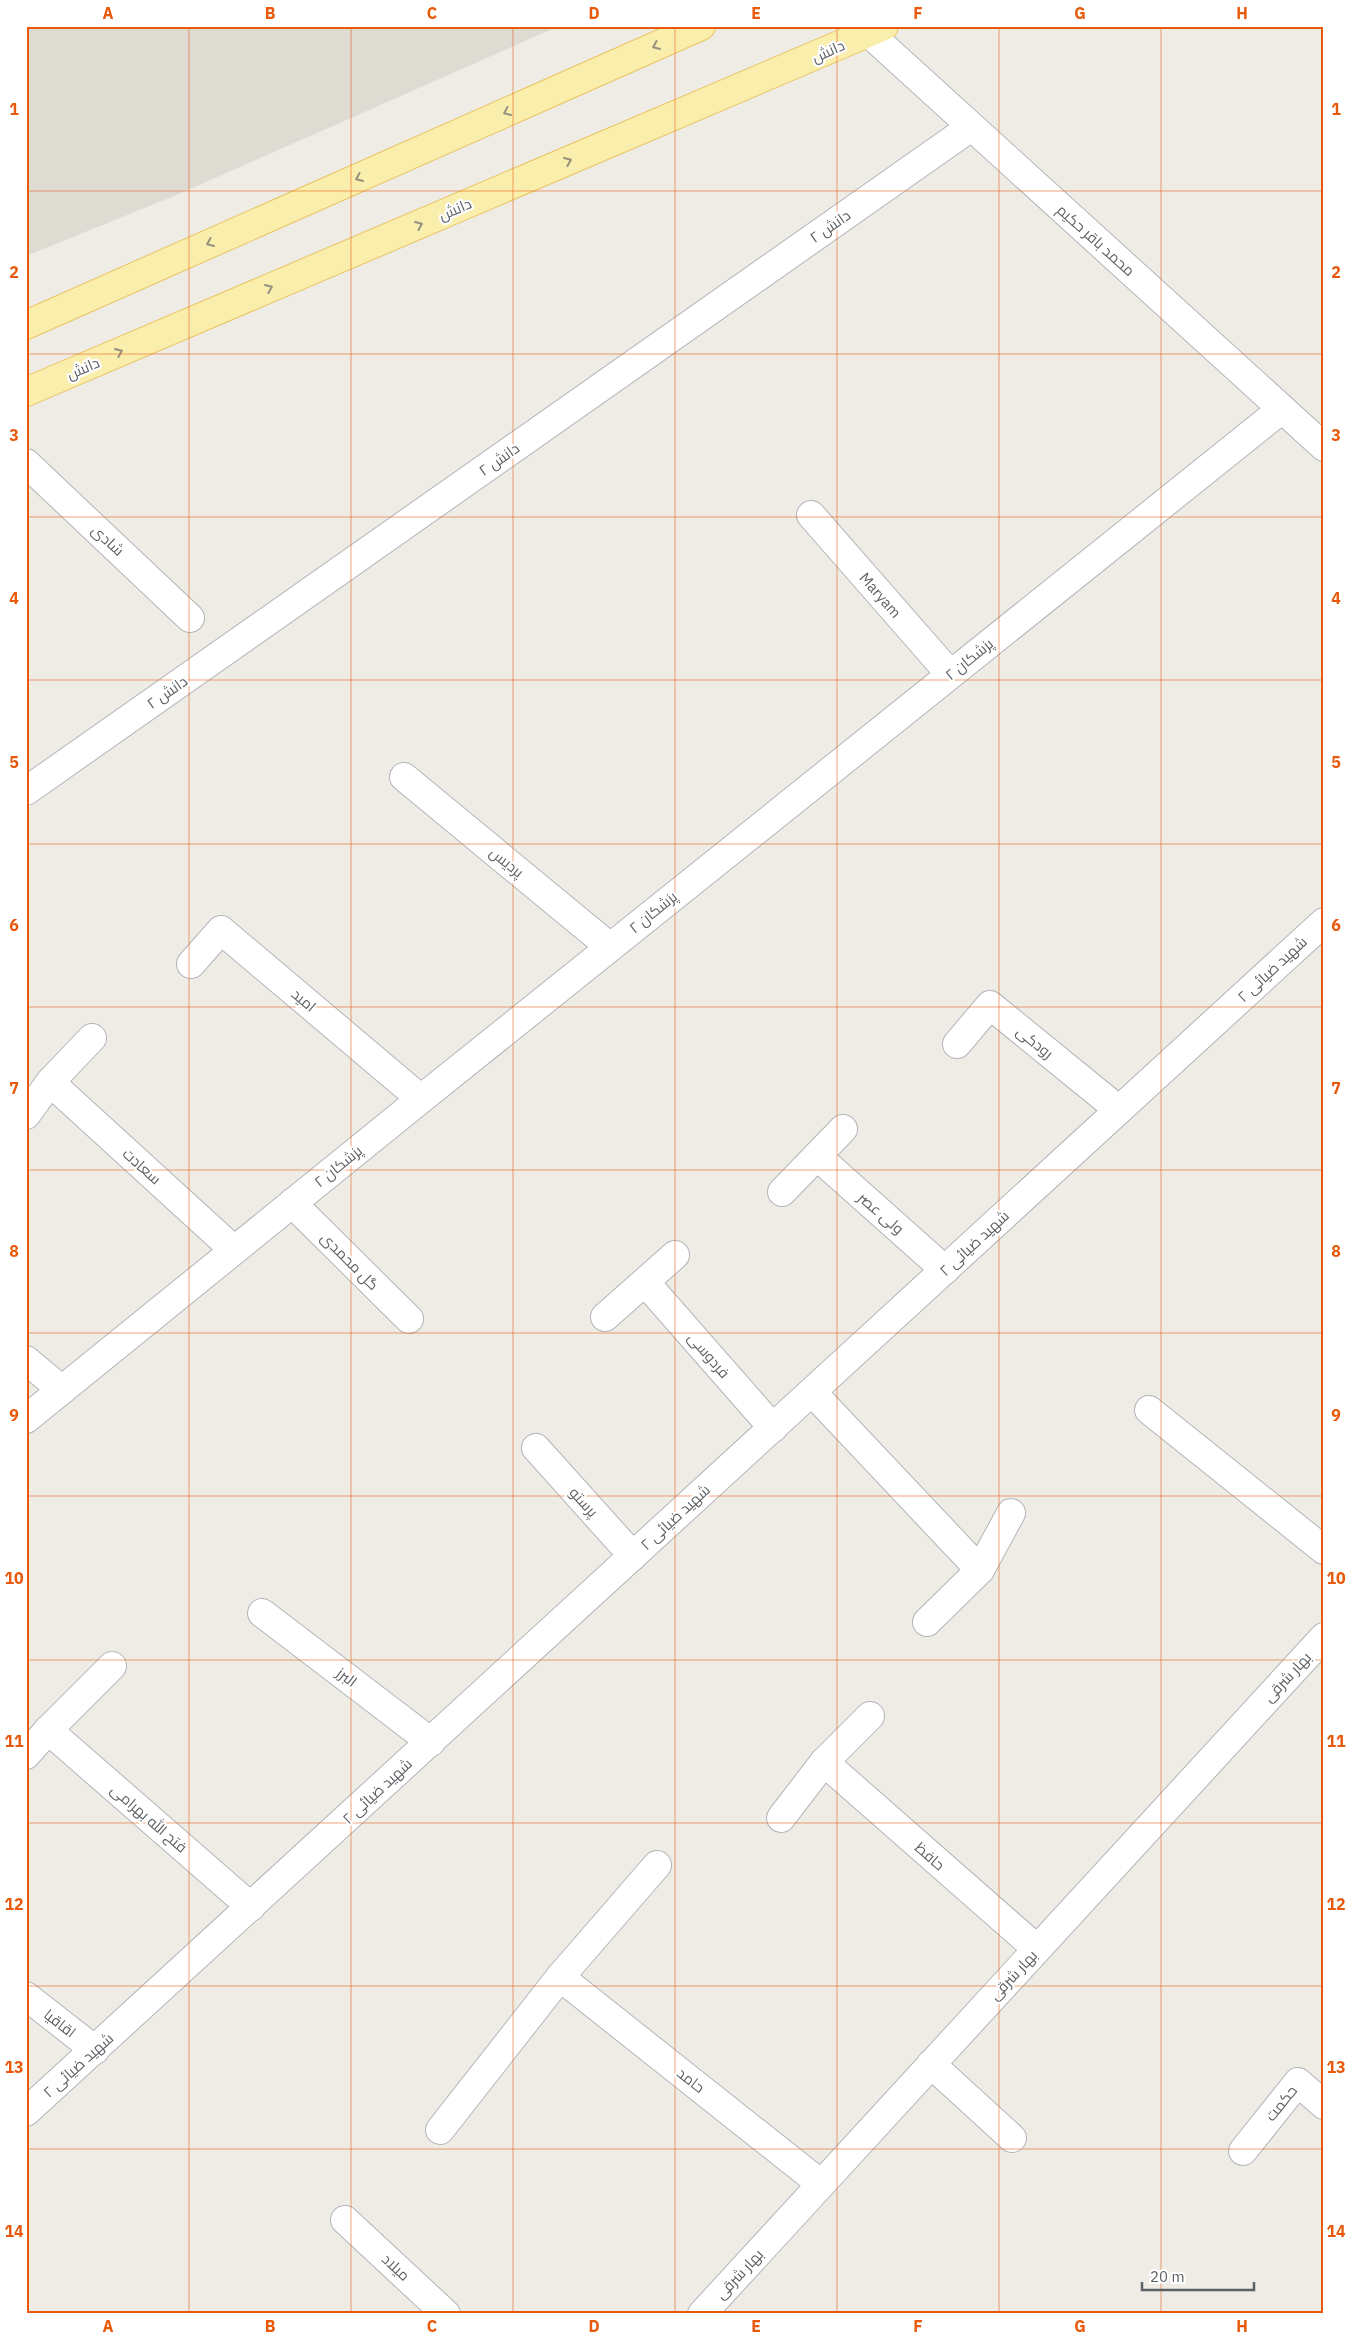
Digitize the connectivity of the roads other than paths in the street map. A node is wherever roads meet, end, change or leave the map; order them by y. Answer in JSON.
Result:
{"nodes":[{"id":1,"x":701,"y":26,"type":"edge"},
{"id":2,"x":871,"y":28,"type":"edge"},
{"id":3,"x":971,"y":127,"type":"junction"},
{"id":4,"x":26,"y":325,"type":"edge"},
{"id":5,"x":26,"y":392,"type":"edge"},
{"id":6,"x":1282,"y":409,"type":"junction"},
{"id":7,"x":1324,"y":447,"type":"edge"},
{"id":8,"x":26,"y":463,"type":"edge"},
{"id":9,"x":811,"y":515,"type":"dead end"},
{"id":10,"x":190,"y":618,"type":"dead end"},
{"id":11,"x":950,"y":674,"type":"junction"},
{"id":12,"x":404,"y":777,"type":"dead end"},
{"id":13,"x":26,"y":791,"type":"edge"},
{"id":14,"x":1324,"y":922,"type":"edge"},
{"id":15,"x":610,"y":947,"type":"junction"},
{"id":16,"x":191,"y":964,"type":"dead end"},
{"id":17,"x":92,"y":1038,"type":"dead end"},
{"id":18,"x":957,"y":1044,"type":"dead end"},
{"id":19,"x":50,"y":1082,"type":"junction"},
{"id":20,"x":421,"y":1099,"type":"junction"},
{"id":21,"x":1119,"y":1110,"type":"junction"},
{"id":22,"x":26,"y":1115,"type":"edge"},
{"id":23,"x":844,"y":1129,"type":"dead end"},
{"id":24,"x":817,"y":1156,"type":"junction"},
{"id":25,"x":782,"y":1192,"type":"dead end"},
{"id":26,"x":292,"y":1203,"type":"junction"},
{"id":27,"x":234,"y":1250,"type":"junction"},
{"id":28,"x":675,"y":1256,"type":"dead end"},
{"id":29,"x":945,"y":1270,"type":"junction"},
{"id":30,"x":645,"y":1282,"type":"junction"},
{"id":31,"x":605,"y":1317,"type":"dead end"},
{"id":32,"x":408,"y":1319,"type":"dead end"},
{"id":33,"x":26,"y":1360,"type":"edge"},
{"id":34,"x":62,"y":1390,"type":"junction"},
{"id":35,"x":812,"y":1392,"type":"junction"},
{"id":36,"x":1149,"y":1410,"type":"dead end"},
{"id":37,"x":26,"y":1419,"type":"edge"},
{"id":38,"x":772,"y":1428,"type":"junction"},
{"id":39,"x":536,"y":1448,"type":"dead end"},
{"id":40,"x":1011,"y":1513,"type":"dead end"},
{"id":41,"x":1324,"y":1550,"type":"edge"},
{"id":42,"x":633,"y":1556,"type":"junction"},
{"id":43,"x":980,"y":1570,"type":"junction"},
{"id":44,"x":262,"y":1613,"type":"dead end"},
{"id":45,"x":927,"y":1622,"type":"dead end"},
{"id":46,"x":1324,"y":1637,"type":"edge"},
{"id":47,"x":112,"y":1666,"type":"dead end"},
{"id":48,"x":870,"y":1716,"type":"dead end"},
{"id":49,"x":48,"y":1730,"type":"junction"},
{"id":50,"x":431,"y":1742,"type":"junction"},
{"id":51,"x":26,"y":1754,"type":"edge"},
{"id":52,"x":824,"y":1762,"type":"junction"},
{"id":53,"x":780,"y":1818,"type":"dead end"},
{"id":54,"x":657,"y":1864,"type":"dead end"},
{"id":55,"x":252,"y":1907,"type":"junction"},
{"id":56,"x":1037,"y":1949,"type":"junction"},
{"id":57,"x":560,"y":1977,"type":"junction"},
{"id":58,"x":26,"y":1996,"type":"edge"},
{"id":59,"x":94,"y":2050,"type":"junction"},
{"id":60,"x":931,"y":2064,"type":"junction"},
{"id":61,"x":1324,"y":2105,"type":"edge"},
{"id":62,"x":26,"y":2112,"type":"edge"},
{"id":63,"x":440,"y":2130,"type":"dead end"},
{"id":64,"x":1012,"y":2138,"type":"dead end"},
{"id":65,"x":1243,"y":2151,"type":"dead end"},
{"id":66,"x":821,"y":2184,"type":"junction"},
{"id":67,"x":345,"y":2220,"type":"dead end"},
{"id":68,"x":446,"y":2314,"type":"edge"},
{"id":69,"x":702,"y":2314,"type":"edge"}],
"edges":[{"from":1,"to":4,"type":"main road","one_way":true},
{"from":2,"to":3,"type":"street","name":"محمد باقر حکیم"},
{"from":5,"to":2,"type":"main road","name":"دانش","one_way":true},
{"from":3,"to":6,"type":"street","name":"محمد باقر حکیم"},
{"from":3,"to":13,"type":"street","name":"دانش ۲"},
{"from":6,"to":7,"type":"street","name":"محمد باقر حکیم"},
{"from":6,"to":11,"type":"street","name":"پزشکان ۲"},
{"from":8,"to":10,"type":"street","name":"شادی"},
{"from":9,"to":11,"type":"street","name":"Maryam"},
{"from":11,"to":15,"type":"street","name":"پزشکان ۲"},
{"from":12,"to":15,"type":"street","name":"پردیس"},
{"from":14,"to":21,"type":"street","name":"شهید ضیائی ۲"},
{"from":15,"to":20,"type":"street","name":"پزشکان ۲"},
{"from":16,"to":20,"type":"street","name":"امید"},
{"from":17,"to":19,"type":"street"},
{"from":18,"to":21,"type":"street","name":"رودکی"},
{"from":19,"to":22,"type":"street"},
{"from":19,"to":27,"type":"street","name":"سعادت"},
{"from":20,"to":26,"type":"street","name":"پزشکان ۲"},
{"from":21,"to":29,"type":"street","name":"شهید ضیائی ۲"},
{"from":23,"to":24,"type":"street"},
{"from":24,"to":25,"type":"street"},
{"from":24,"to":29,"type":"street","name":"ولی عصر"},
{"from":26,"to":27,"type":"street","name":"پزشکان ۲"},
{"from":26,"to":32,"type":"street","name":"گل محمدی"},
{"from":27,"to":34,"type":"street","name":"پزشکان ۲"},
{"from":28,"to":30,"type":"street"},
{"from":29,"to":35,"type":"street","name":"شهید ضیائی ۲"},
{"from":30,"to":31,"type":"street"},
{"from":30,"to":38,"type":"street","name":"فردوسی"},
{"from":33,"to":34,"type":"street"},
{"from":34,"to":37,"type":"street","name":"پزشکان ۲"},
{"from":35,"to":38,"type":"street","name":"شهید ضیائی ۲"},
{"from":35,"to":43,"type":"street"},
{"from":36,"to":41,"type":"street"},
{"from":38,"to":42,"type":"street","name":"شهید ضیائی ۲"},
{"from":39,"to":42,"type":"street","name":"پرستو"},
{"from":40,"to":43,"type":"street"},
{"from":42,"to":50,"type":"street","name":"شهید ضیائی ۲"},
{"from":43,"to":45,"type":"street"},
{"from":44,"to":50,"type":"street","name":"البرز"},
{"from":46,"to":56,"type":"street","name":"بهار شرقی"},
{"from":47,"to":49,"type":"street"},
{"from":48,"to":52,"type":"street"},
{"from":49,"to":51,"type":"street"},
{"from":49,"to":55,"type":"street","name":"فتح الله بهرامی"},
{"from":50,"to":55,"type":"street","name":"شهید ضیائی ۲"},
{"from":52,"to":53,"type":"street"},
{"from":52,"to":56,"type":"street","name":"حافظ"},
{"from":54,"to":57,"type":"street"},
{"from":55,"to":59,"type":"street","name":"شهید ضیائی ۲"},
{"from":56,"to":60,"type":"street","name":"بهار شرقی"},
{"from":57,"to":63,"type":"street"},
{"from":57,"to":66,"type":"street","name":"حامد"},
{"from":58,"to":59,"type":"street","name":"اقاقیا"},
{"from":59,"to":62,"type":"street","name":"شهید ضیائی ۲"},
{"from":60,"to":64,"type":"street"},
{"from":60,"to":66,"type":"street","name":"بهار شرقی"},
{"from":61,"to":65,"type":"street","name":"حکمت"},
{"from":66,"to":69,"type":"street","name":"بهار شرقی"},
{"from":67,"to":68,"type":"street","name":"میلاد"}]}
